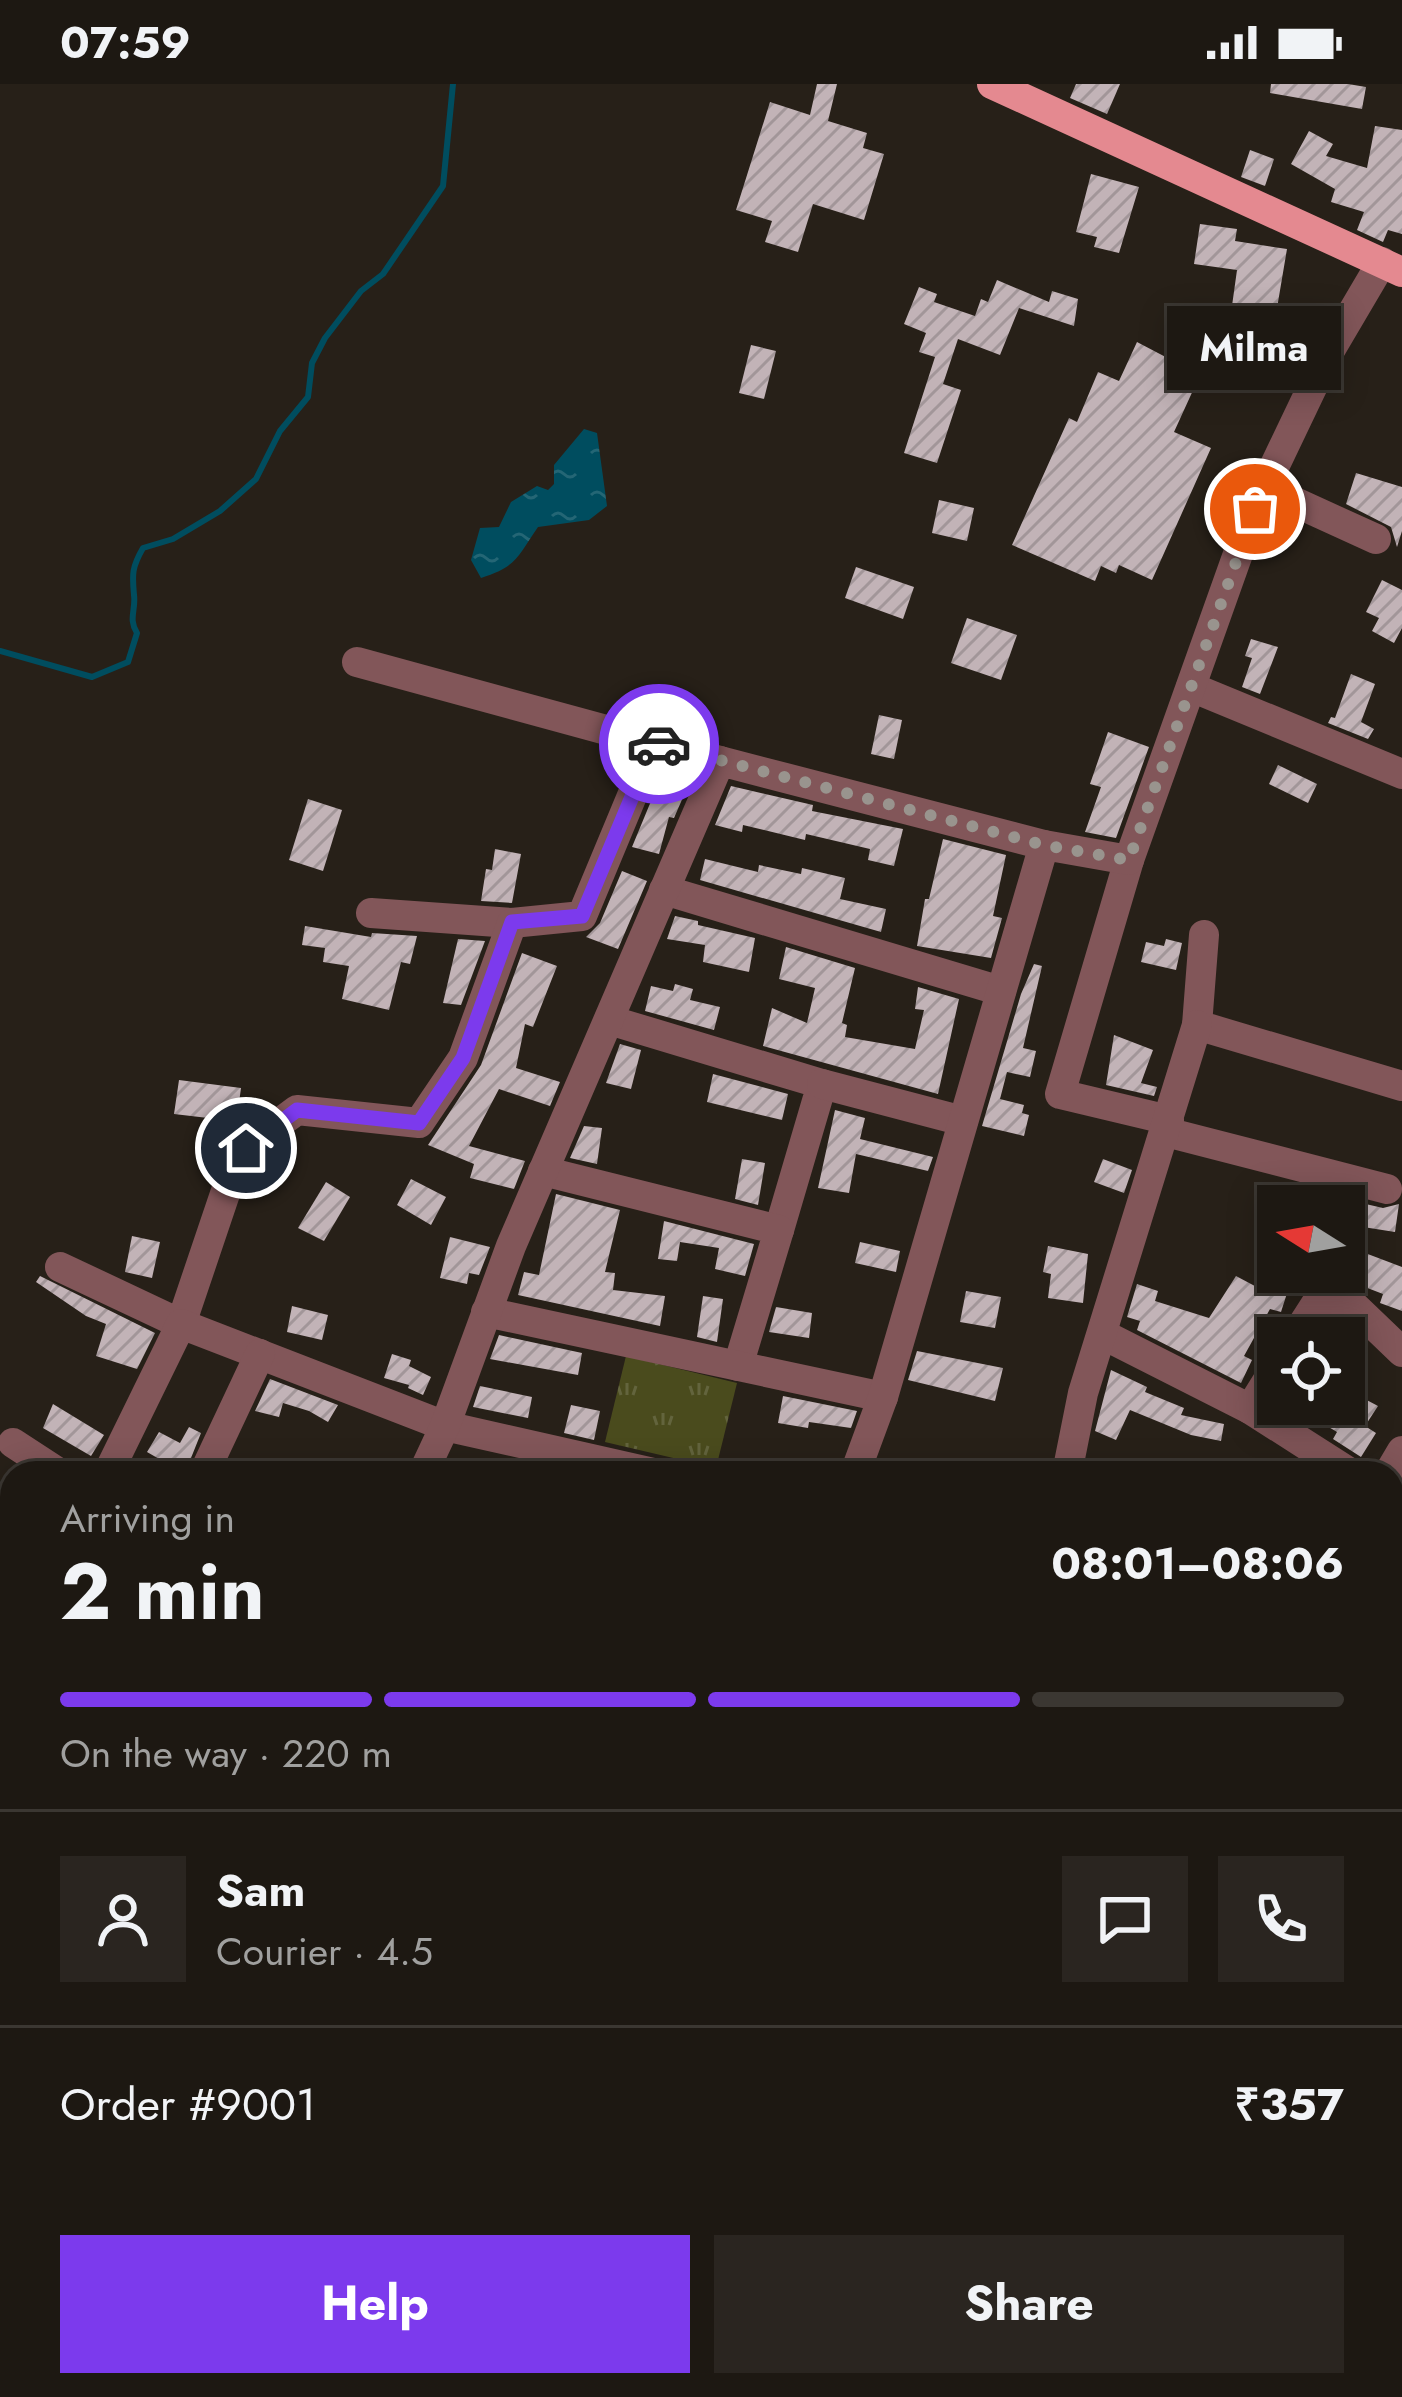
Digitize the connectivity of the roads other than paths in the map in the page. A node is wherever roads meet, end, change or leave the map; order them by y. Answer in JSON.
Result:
{"nodes":[{"id":1,"x":992,"y":84,"type":"edge"},
{"id":2,"x":1392,"y":267,"type":"edge"},
{"id":3,"x":1264,"y":488,"type":"junction"},
{"id":4,"x":1376,"y":539,"type":"dead end"},
{"id":5,"x":357,"y":662,"type":"dead end"},
{"id":6,"x":1191,"y":687,"type":"junction"},
{"id":7,"x":655,"y":742,"type":"junction"},
{"id":8,"x":720,"y":760,"type":"junction"},
{"id":9,"x":1402,"y":774,"type":"edge"},
{"id":10,"x":1044,"y":845,"type":"junction"},
{"id":11,"x":1129,"y":860,"type":"junction"},
{"id":12,"x":664,"y":890,"type":"junction"},
{"id":13,"x":370,"y":913,"type":"dead end"},
{"id":14,"x":512,"y":922,"type":"junction"},
{"id":15,"x":1204,"y":934,"type":"dead end"},
{"id":16,"x":1001,"y":991,"type":"junction"},
{"id":17,"x":609,"y":1020,"type":"junction"},
{"id":18,"x":1197,"y":1025,"type":"junction"},
{"id":19,"x":822,"y":1084,"type":"junction"},
{"id":20,"x":1402,"y":1086,"type":"edge"},
{"id":21,"x":963,"y":1121,"type":"junction"},
{"id":22,"x":1167,"y":1126,"type":"junction"},
{"id":23,"x":543,"y":1171,"type":"junction"},
{"id":24,"x":1387,"y":1189,"type":"dead end"},
{"id":25,"x":779,"y":1230,"type":"junction"},
{"id":26,"x":60,"y":1267,"type":"dead end"},
{"id":27,"x":487,"y":1312,"type":"junction"},
{"id":28,"x":1307,"y":1317,"type":"edge"},
{"id":29,"x":181,"y":1324,"type":"junction"},
{"id":30,"x":1102,"y":1334,"type":"junction"},
{"id":31,"x":1402,"y":1352,"type":"edge"},
{"id":32,"x":260,"y":1354,"type":"junction"},
{"id":33,"x":738,"y":1366,"type":"junction"},
{"id":34,"x":883,"y":1397,"type":"junction"},
{"id":35,"x":1257,"y":1398,"type":"edge"},
{"id":36,"x":1250,"y":1409,"type":"junction"},
{"id":37,"x":445,"y":1426,"type":"junction"},
{"id":38,"x":13,"y":1443,"type":"dead end"},
{"id":39,"x":41,"y":1461,"type":"edge"},
{"id":40,"x":114,"y":1461,"type":"edge"},
{"id":41,"x":210,"y":1461,"type":"edge"},
{"id":42,"x":429,"y":1461,"type":"edge"},
{"id":43,"x":599,"y":1461,"type":"edge"},
{"id":44,"x":859,"y":1461,"type":"edge"},
{"id":45,"x":1069,"y":1461,"type":"edge"},
{"id":46,"x":1331,"y":1461,"type":"edge"}],
"edges":[{"from":1,"to":2,"type":"main road"},
{"from":2,"to":3,"type":"street"},
{"from":3,"to":4,"type":"street"},
{"from":3,"to":6,"type":"street"},
{"from":5,"to":7,"type":"street"},
{"from":6,"to":9,"type":"street"},
{"from":6,"to":11,"type":"street"},
{"from":7,"to":8,"type":"street"},
{"from":7,"to":14,"type":"street"},
{"from":8,"to":10,"type":"street"},
{"from":8,"to":12,"type":"street"},
{"from":10,"to":11,"type":"street"},
{"from":10,"to":16,"type":"street"},
{"from":11,"to":22,"type":"street"},
{"from":12,"to":16,"type":"street"},
{"from":12,"to":17,"type":"street"},
{"from":13,"to":14,"type":"street"},
{"from":14,"to":29,"type":"street"},
{"from":15,"to":18,"type":"street"},
{"from":16,"to":21,"type":"street"},
{"from":17,"to":19,"type":"street"},
{"from":17,"to":23,"type":"street"},
{"from":18,"to":20,"type":"street"},
{"from":18,"to":22,"type":"street"},
{"from":19,"to":21,"type":"street"},
{"from":19,"to":25,"type":"street"},
{"from":21,"to":34,"type":"street"},
{"from":22,"to":24,"type":"street"},
{"from":22,"to":30,"type":"street"},
{"from":23,"to":25,"type":"street"},
{"from":23,"to":27,"type":"street"},
{"from":25,"to":33,"type":"street"},
{"from":26,"to":29,"type":"street"},
{"from":27,"to":33,"type":"street"},
{"from":27,"to":37,"type":"street"},
{"from":28,"to":31,"type":"street"},
{"from":29,"to":32,"type":"street"},
{"from":29,"to":40,"type":"street"},
{"from":30,"to":36,"type":"street"},
{"from":30,"to":45,"type":"street"},
{"from":32,"to":37,"type":"street"},
{"from":32,"to":41,"type":"street"},
{"from":33,"to":34,"type":"street"},
{"from":34,"to":44,"type":"street"},
{"from":35,"to":36,"type":"street"},
{"from":36,"to":46,"type":"street"},
{"from":37,"to":42,"type":"street"},
{"from":37,"to":43,"type":"street"},
{"from":38,"to":39,"type":"street"}]}
